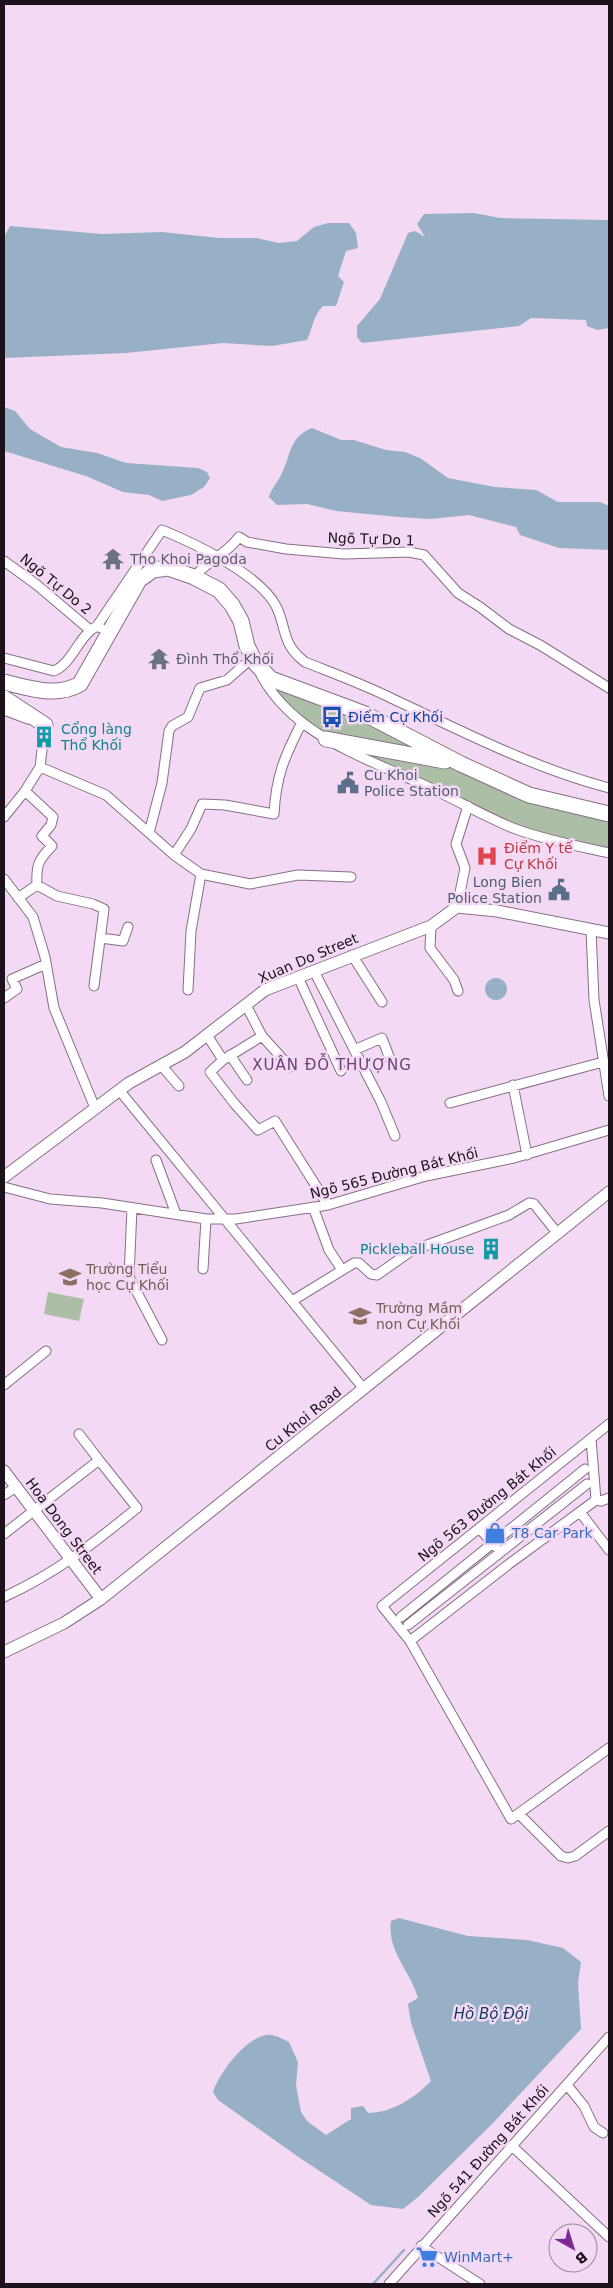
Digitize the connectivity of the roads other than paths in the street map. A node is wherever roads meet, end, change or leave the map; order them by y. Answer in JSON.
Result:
{"nodes":[{"id":1,"x":220,"y":557,"type":"junction"},
{"id":2,"x":4,"y":561,"type":"edge"},
{"id":3,"x":194,"y":576,"type":"junction"},
{"id":4,"x":99,"y":629,"type":"junction"},
{"id":5,"x":253,"y":657,"type":"junction"},
{"id":6,"x":4,"y":658,"type":"edge"},
{"id":7,"x":4,"y":682,"type":"edge"},
{"id":8,"x":609,"y":688,"type":"edge"},
{"id":9,"x":4,"y":698,"type":"edge"},
{"id":10,"x":4,"y":710,"type":"edge"},
{"id":11,"x":302,"y":722,"type":"junction"},
{"id":12,"x":45,"y":725,"type":"junction"},
{"id":13,"x":326,"y":739,"type":"junction"},
{"id":14,"x":461,"y":764,"type":"junction"},
{"id":15,"x":40,"y":767,"type":"junction"},
{"id":16,"x":609,"y":788,"type":"edge"},
{"id":17,"x":25,"y":791,"type":"junction"},
{"id":18,"x":468,"y":806,"type":"junction"},
{"id":19,"x":609,"y":814,"type":"edge"},
{"id":20,"x":4,"y":817,"type":"edge"},
{"id":21,"x":149,"y":833,"type":"junction"},
{"id":22,"x":609,"y":854,"type":"edge"},
{"id":23,"x":174,"y":855,"type":"junction"},
{"id":24,"x":201,"y":874,"type":"junction"},
{"id":25,"x":351,"y":877,"type":"dead end"},
{"id":26,"x":4,"y":879,"type":"edge"},
{"id":27,"x":37,"y":885,"type":"junction"},
{"id":28,"x":18,"y":898,"type":"junction"},
{"id":29,"x":457,"y":907,"type":"junction"},
{"id":30,"x":431,"y":926,"type":"junction"},
{"id":31,"x":128,"y":927,"type":"dead end"},
{"id":32,"x":591,"y":930,"type":"junction"},
{"id":33,"x":609,"y":934,"type":"edge"},
{"id":34,"x":101,"y":938,"type":"junction"},
{"id":35,"x":352,"y":955,"type":"junction"},
{"id":36,"x":46,"y":964,"type":"junction"},
{"id":37,"x":314,"y":971,"type":"junction"},
{"id":38,"x":298,"y":977,"type":"junction"},
{"id":39,"x":94,"y":986,"type":"dead end"},
{"id":40,"x":188,"y":990,"type":"dead end"},
{"id":41,"x":458,"y":991,"type":"dead end"},
{"id":42,"x":4,"y":998,"type":"edge"},
{"id":43,"x":382,"y":1002,"type":"dead end"},
{"id":44,"x":246,"y":1005,"type":"junction"},
{"id":45,"x":207,"y":1035,"type":"junction"},
{"id":46,"x":262,"y":1036,"type":"junction"},
{"id":47,"x":354,"y":1050,"type":"junction"},
{"id":48,"x":226,"y":1058,"type":"junction"},
{"id":49,"x":390,"y":1060,"type":"dead end"},
{"id":50,"x":603,"y":1062,"type":"junction"},
{"id":51,"x":162,"y":1065,"type":"junction"},
{"id":52,"x":290,"y":1067,"type":"dead end"},
{"id":53,"x":340,"y":1071,"type":"dead end"},
{"id":54,"x":247,"y":1080,"type":"dead end"},
{"id":55,"x":513,"y":1085,"type":"junction"},
{"id":56,"x":179,"y":1086,"type":"dead end"},
{"id":57,"x":119,"y":1090,"type":"junction"},
{"id":58,"x":609,"y":1096,"type":"edge"},
{"id":59,"x":450,"y":1103,"type":"dead end"},
{"id":60,"x":95,"y":1108,"type":"junction"},
{"id":61,"x":609,"y":1130,"type":"edge"},
{"id":62,"x":395,"y":1136,"type":"dead end"},
{"id":63,"x":527,"y":1154,"type":"junction"},
{"id":64,"x":156,"y":1160,"type":"dead end"},
{"id":65,"x":4,"y":1177,"type":"edge"},
{"id":66,"x":4,"y":1187,"type":"edge"},
{"id":67,"x":609,"y":1192,"type":"edge"},
{"id":68,"x":328,"y":1205,"type":"junction"},
{"id":69,"x":313,"y":1207,"type":"junction"},
{"id":70,"x":132,"y":1208,"type":"junction"},
{"id":71,"x":176,"y":1214,"type":"junction"},
{"id":72,"x":206,"y":1219,"type":"junction"},
{"id":73,"x":224,"y":1219,"type":"junction"},
{"id":74,"x":558,"y":1234,"type":"junction"},
{"id":75,"x":202,"y":1269,"type":"dead end"},
{"id":76,"x":342,"y":1270,"type":"junction"},
{"id":77,"x":292,"y":1301,"type":"junction"},
{"id":78,"x":162,"y":1340,"type":"dead end"},
{"id":79,"x":46,"y":1351,"type":"dead end"},
{"id":80,"x":4,"y":1385,"type":"edge"},
{"id":81,"x":364,"y":1389,"type":"junction"},
{"id":82,"x":609,"y":1424,"type":"edge"},
{"id":83,"x":79,"y":1434,"type":"dead end"},
{"id":84,"x":591,"y":1439,"type":"junction"},
{"id":85,"x":99,"y":1460,"type":"junction"},
{"id":86,"x":585,"y":1469,"type":"dead end"},
{"id":87,"x":4,"y":1471,"type":"edge"},
{"id":88,"x":587,"y":1484,"type":"dead end"},
{"id":89,"x":16,"y":1487,"type":"junction"},
{"id":90,"x":4,"y":1496,"type":"edge"},
{"id":91,"x":609,"y":1498,"type":"edge"},
{"id":92,"x":596,"y":1500,"type":"junction"},
{"id":93,"x":34,"y":1512,"type":"junction"},
{"id":94,"x":580,"y":1512,"type":"junction"},
{"id":95,"x":479,"y":1528,"type":"junction"},
{"id":96,"x":4,"y":1534,"type":"edge"},
{"id":97,"x":492,"y":1544,"type":"junction"},
{"id":98,"x":609,"y":1550,"type":"edge"},
{"id":99,"x":503,"y":1556,"type":"junction"},
{"id":100,"x":72,"y":1560,"type":"junction"},
{"id":101,"x":4,"y":1597,"type":"edge"},
{"id":102,"x":101,"y":1599,"type":"junction"},
{"id":103,"x":401,"y":1617,"type":"dead end"},
{"id":104,"x":408,"y":1625,"type":"dead end"},
{"id":105,"x":410,"y":1641,"type":"junction"},
{"id":106,"x":4,"y":1652,"type":"edge"},
{"id":107,"x":609,"y":1748,"type":"edge"},
{"id":108,"x":519,"y":1814,"type":"junction"},
{"id":109,"x":609,"y":1832,"type":"edge"},
{"id":110,"x":608,"y":2043,"type":"edge"},
{"id":111,"x":567,"y":2085,"type":"junction"},
{"id":112,"x":603,"y":2133,"type":"dead end"},
{"id":113,"x":512,"y":2146,"type":"junction"},
{"id":114,"x":609,"y":2237,"type":"edge"},
{"id":115,"x":422,"y":2246,"type":"junction"},
{"id":116,"x":389,"y":2284,"type":"edge"},
{"id":117,"x":480,"y":2284,"type":"edge"}],
"edges":[{"from":1,"to":3,"type":"street","name":"Ngõ Tự Do 1"},
{"from":1,"to":4,"type":"street"},
{"from":1,"to":8,"type":"street","name":"Ngõ Tự Do 1"},
{"from":1,"to":16,"type":"street"},
{"from":2,"to":4,"type":"street","name":"Ngõ Tự Do 2"},
{"from":3,"to":4,"type":"main road"},
{"from":3,"to":5,"type":"main road"},
{"from":4,"to":6,"type":"street"},
{"from":4,"to":7,"type":"main road"},
{"from":5,"to":11,"type":"street"},
{"from":5,"to":14,"type":"main road"},
{"from":5,"to":21,"type":"street"},
{"from":9,"to":12,"type":"main road"},
{"from":10,"to":12,"type":"street"},
{"from":11,"to":13,"type":"street"},
{"from":11,"to":23,"type":"street"},
{"from":12,"to":15,"type":"street"},
{"from":13,"to":14,"type":"main road"},
{"from":13,"to":18,"type":"street"},
{"from":14,"to":19,"type":"main road"},
{"from":15,"to":17,"type":"street"},
{"from":15,"to":21,"type":"street"},
{"from":17,"to":20,"type":"street"},
{"from":17,"to":27,"type":"street"},
{"from":18,"to":22,"type":"street"},
{"from":18,"to":29,"type":"street"},
{"from":21,"to":23,"type":"street"},
{"from":23,"to":24,"type":"street"},
{"from":24,"to":25,"type":"street"},
{"from":24,"to":40,"type":"street"},
{"from":26,"to":28,"type":"street"},
{"from":27,"to":28,"type":"street"},
{"from":27,"to":34,"type":"street"},
{"from":28,"to":36,"type":"street"},
{"from":29,"to":30,"type":"street","name":"Xuan Do Street"},
{"from":29,"to":32,"type":"street"},
{"from":30,"to":35,"type":"street","name":"Xuan Do Street"},
{"from":30,"to":41,"type":"street"},
{"from":31,"to":34,"type":"street"},
{"from":32,"to":33,"type":"street"},
{"from":32,"to":50,"type":"street"},
{"from":34,"to":39,"type":"street"},
{"from":35,"to":37,"type":"street","name":"Xuan Do Street"},
{"from":35,"to":43,"type":"street"},
{"from":36,"to":42,"type":"street"},
{"from":36,"to":60,"type":"street"},
{"from":37,"to":38,"type":"street","name":"Xuan Do Street"},
{"from":37,"to":47,"type":"street"},
{"from":38,"to":44,"type":"street","name":"Xuan Do Street"},
{"from":38,"to":53,"type":"street"},
{"from":44,"to":45,"type":"street","name":"Xuan Do Street"},
{"from":44,"to":46,"type":"street"},
{"from":45,"to":48,"type":"street"},
{"from":45,"to":51,"type":"street","name":"Xuan Do Street"},
{"from":46,"to":48,"type":"street"},
{"from":46,"to":52,"type":"street"},
{"from":47,"to":49,"type":"street"},
{"from":47,"to":62,"type":"street"},
{"from":48,"to":54,"type":"street"},
{"from":48,"to":68,"type":"street"},
{"from":50,"to":55,"type":"street"},
{"from":50,"to":58,"type":"street"},
{"from":51,"to":56,"type":"street"},
{"from":51,"to":57,"type":"street","name":"Xuan Do Street"},
{"from":55,"to":59,"type":"street"},
{"from":55,"to":63,"type":"street"},
{"from":57,"to":60,"type":"street","name":"Xuan Do Street"},
{"from":57,"to":73,"type":"street"},
{"from":60,"to":65,"type":"street","name":"Xuan Do Street"},
{"from":61,"to":63,"type":"street","name":"Ngõ 565 Đường Bát Khối"},
{"from":63,"to":68,"type":"street","name":"Ngõ 565 Đường Bát Khối"},
{"from":64,"to":71,"type":"street"},
{"from":66,"to":70,"type":"street","name":"Ngõ 565 Đường Bát Khối"},
{"from":67,"to":74,"type":"street","name":"Cu Khoi Road"},
{"from":68,"to":69,"type":"street","name":"Ngõ 565 Đường Bát Khối"},
{"from":69,"to":73,"type":"street","name":"Ngõ 565 Đường Bát Khối"},
{"from":69,"to":76,"type":"street"},
{"from":70,"to":71,"type":"street","name":"Ngõ 565 Đường Bát Khối"},
{"from":70,"to":78,"type":"street"},
{"from":71,"to":72,"type":"street","name":"Ngõ 565 Đường Bát Khối"},
{"from":72,"to":73,"type":"street","name":"Ngõ 565 Đường Bát Khối"},
{"from":72,"to":75,"type":"street"},
{"from":73,"to":77,"type":"street"},
{"from":74,"to":76,"type":"street"},
{"from":74,"to":81,"type":"street","name":"Cu Khoi Road"},
{"from":76,"to":77,"type":"street"},
{"from":77,"to":81,"type":"street"},
{"from":79,"to":80,"type":"street"},
{"from":81,"to":102,"type":"street","name":"Cu Khoi Road"},
{"from":82,"to":84,"type":"street","name":"Ngõ 563 Đường Bát Khối"},
{"from":83,"to":85,"type":"street"},
{"from":84,"to":92,"type":"street"},
{"from":84,"to":95,"type":"street","name":"Ngõ 563 Đường Bát Khối"},
{"from":85,"to":93,"type":"street"},
{"from":85,"to":100,"type":"street"},
{"from":86,"to":97,"type":"street"},
{"from":87,"to":89,"type":"street","name":"Hoa Dong Street"},
{"from":88,"to":99,"type":"street"},
{"from":89,"to":90,"type":"street"},
{"from":89,"to":93,"type":"street","name":"Hoa Dong Street"},
{"from":91,"to":92,"type":"street"},
{"from":92,"to":94,"type":"street"},
{"from":93,"to":96,"type":"street"},
{"from":93,"to":100,"type":"street","name":"Hoa Dong Street"},
{"from":94,"to":98,"type":"street"},
{"from":94,"to":105,"type":"street"},
{"from":95,"to":97,"type":"street"},
{"from":95,"to":105,"type":"street","name":"Ngõ 563 Đường Bát Khối"},
{"from":97,"to":99,"type":"street"},
{"from":97,"to":103,"type":"street"},
{"from":99,"to":104,"type":"street"},
{"from":100,"to":101,"type":"street"},
{"from":100,"to":102,"type":"street","name":"Hoa Dong Street"},
{"from":102,"to":106,"type":"street","name":"Cu Khoi Road"},
{"from":105,"to":108,"type":"street"},
{"from":107,"to":108,"type":"street"},
{"from":108,"to":109,"type":"street"},
{"from":110,"to":111,"type":"street","name":"Ngõ 541 Đường Bát Khối"},
{"from":111,"to":112,"type":"street"},
{"from":111,"to":113,"type":"street","name":"Ngõ 541 Đường Bát Khối"},
{"from":113,"to":114,"type":"street"},
{"from":113,"to":115,"type":"street","name":"Ngõ 541 Đường Bát Khối"},
{"from":115,"to":116,"type":"street","name":"Ngõ 541 Đường Bát Khối"},
{"from":115,"to":117,"type":"street"}]}
